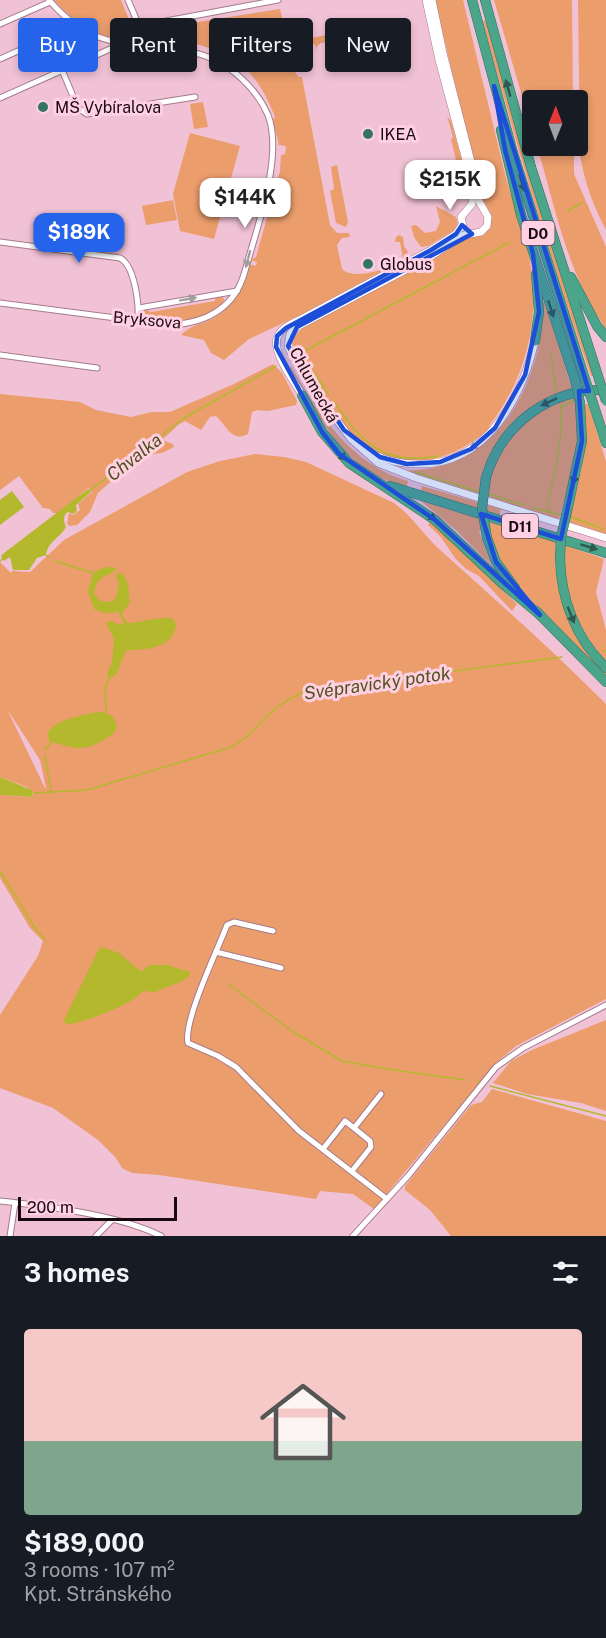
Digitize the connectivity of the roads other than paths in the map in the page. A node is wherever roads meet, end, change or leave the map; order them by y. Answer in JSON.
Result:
{"nodes":[{"id":1,"x":128,"y":0,"type":"edge"},
{"id":2,"x":278,"y":0,"type":"edge"},
{"id":3,"x":426,"y":0,"type":"edge"},
{"id":4,"x":432,"y":0,"type":"edge"},
{"id":5,"x":472,"y":0,"type":"edge"},
{"id":6,"x":485,"y":0,"type":"edge"},
{"id":7,"x":50,"y":1,"type":"edge"},
{"id":8,"x":66,"y":18,"type":"edge"},
{"id":9,"x":0,"y":24,"type":"edge"},
{"id":10,"x":100,"y":39,"type":"joint"},
{"id":11,"x":110,"y":41,"type":"edge"},
{"id":12,"x":110,"y":49,"type":"edge"},
{"id":13,"x":18,"y":51,"type":"edge"},
{"id":14,"x":98,"y":54,"type":"joint"},
{"id":15,"x":197,"y":54,"type":"edge"},
{"id":16,"x":0,"y":59,"type":"edge"},
{"id":17,"x":58,"y":72,"type":"edge"},
{"id":18,"x":63,"y":72,"type":"edge"},
{"id":19,"x":494,"y":86,"type":"junction"},
{"id":20,"x":195,"y":96,"type":"dead end"},
{"id":21,"x":0,"y":98,"type":"edge"},
{"id":22,"x":468,"y":208,"type":"junction"},
{"id":23,"x":484,"y":210,"type":"junction"},
{"id":24,"x":462,"y":225,"type":"junction"},
{"id":25,"x":472,"y":234,"type":"junction"},
{"id":26,"x":0,"y":242,"type":"edge"},
{"id":27,"x":556,"y":244,"type":"junction"},
{"id":28,"x":534,"y":254,"type":"junction"},
{"id":29,"x":237,"y":291,"type":"junction"},
{"id":30,"x":0,"y":303,"type":"edge"},
{"id":31,"x":139,"y":308,"type":"junction"},
{"id":32,"x":138,"y":320,"type":"junction"},
{"id":33,"x":606,"y":337,"type":"edge"},
{"id":34,"x":535,"y":341,"type":"joint"},
{"id":35,"x":0,"y":355,"type":"edge"},
{"id":36,"x":97,"y":368,"type":"dead end"},
{"id":37,"x":606,"y":390,"type":"edge"},
{"id":38,"x":302,"y":395,"type":"joint"},
{"id":39,"x":606,"y":401,"type":"edge"},
{"id":40,"x":344,"y":430,"type":"junction"},
{"id":41,"x":606,"y":443,"type":"edge"},
{"id":42,"x":362,"y":473,"type":"junction"},
{"id":43,"x":606,"y":538,"type":"edge"},
{"id":44,"x":606,"y":553,"type":"edge"},
{"id":45,"x":540,"y":615,"type":"junction"},
{"id":46,"x":606,"y":668,"type":"edge"},
{"id":47,"x":606,"y":682,"type":"edge"},
{"id":48,"x":273,"y":931,"type":"dead end"},
{"id":49,"x":216,"y":952,"type":"junction"},
{"id":50,"x":281,"y":968,"type":"dead end"},
{"id":51,"x":606,"y":1005,"type":"edge"},
{"id":52,"x":381,"y":1094,"type":"dead end"},
{"id":53,"x":354,"y":1128,"type":"junction"},
{"id":54,"x":323,"y":1149,"type":"junction"},
{"id":55,"x":352,"y":1171,"type":"junction"},
{"id":56,"x":387,"y":1199,"type":"junction"},
{"id":57,"x":0,"y":1201,"type":"edge"},
{"id":58,"x":15,"y":1203,"type":"junction"},
{"id":59,"x":112,"y":1220,"type":"junction"},
{"id":60,"x":151,"y":1234,"type":"edge"},
{"id":61,"x":10,"y":1236,"type":"edge"},
{"id":62,"x":96,"y":1236,"type":"edge"},
{"id":63,"x":161,"y":1236,"type":"edge"},
{"id":64,"x":353,"y":1236,"type":"edge"}],
"edges":[{"from":1,"to":2,"type":"street"},
{"from":3,"to":22,"type":"main road"},
{"from":4,"to":23,"type":"main road"},
{"from":5,"to":19,"type":"highway","number":"D0"},
{"from":27,"to":6,"type":"highway","number":"D0","one_way":true},
{"from":7,"to":8,"type":"street","name":"Bryksova"},
{"from":7,"to":9,"type":"street"},
{"from":10,"to":11,"type":"street","name":"Bryksova"},
{"from":10,"to":14,"type":"street"},
{"from":12,"to":14,"type":"street"},
{"from":13,"to":16,"type":"street"},
{"from":15,"to":29,"type":"street","name":"Bryksova","one_way":true},
{"from":17,"to":21,"type":"street"},
{"from":18,"to":20,"type":"street"},
{"from":19,"to":28,"type":"highway"},
{"from":19,"to":41,"type":"highway","number":"D0","one_way":true,"bridge":true},
{"from":22,"to":23,"type":"main road"},
{"from":22,"to":24,"type":"main road"},
{"from":23,"to":25,"type":"main road"},
{"from":24,"to":25,"type":"main road"},
{"from":24,"to":38,"type":"main road","name":"Chlumecká"},
{"from":25,"to":40,"type":"main road","name":"Chlumecká"},
{"from":26,"to":31,"type":"street"},
{"from":27,"to":33,"type":"highway"},
{"from":27,"to":39,"type":"highway","number":"D0","bridge":true},
{"from":28,"to":34,"type":"highway"},
{"from":28,"to":46,"type":"highway","one_way":true,"bridge":true},
{"from":31,"to":29,"type":"street","one_way":true},
{"from":29,"to":32,"type":"street","name":"Bryksova"},
{"from":30,"to":32,"type":"street","name":"Bryksova"},
{"from":31,"to":32,"type":"street"},
{"from":34,"to":40,"type":"main road","one_way":true},
{"from":35,"to":36,"type":"street"},
{"from":37,"to":45,"type":"highway","one_way":true,"bridge":true},
{"from":38,"to":42,"type":"highway","name":"Chlumecká","number":"D11","one_way":true},
{"from":40,"to":43,"type":"main road"},
{"from":42,"to":44,"type":"highway","number":"D11","one_way":true},
{"from":42,"to":45,"type":"highway","one_way":true},
{"from":45,"to":47,"type":"highway"},
{"from":48,"to":49,"type":"street"},
{"from":49,"to":50,"type":"street"},
{"from":49,"to":54,"type":"street"},
{"from":51,"to":56,"type":"street"},
{"from":52,"to":53,"type":"street"},
{"from":53,"to":54,"type":"street"},
{"from":53,"to":55,"type":"street"},
{"from":54,"to":55,"type":"street"},
{"from":55,"to":56,"type":"street"},
{"from":56,"to":64,"type":"street"},
{"from":57,"to":58,"type":"street"},
{"from":58,"to":59,"type":"street"},
{"from":58,"to":61,"type":"street"},
{"from":59,"to":60,"type":"street"},
{"from":59,"to":62,"type":"street"},
{"from":60,"to":63,"type":"street"}]}
